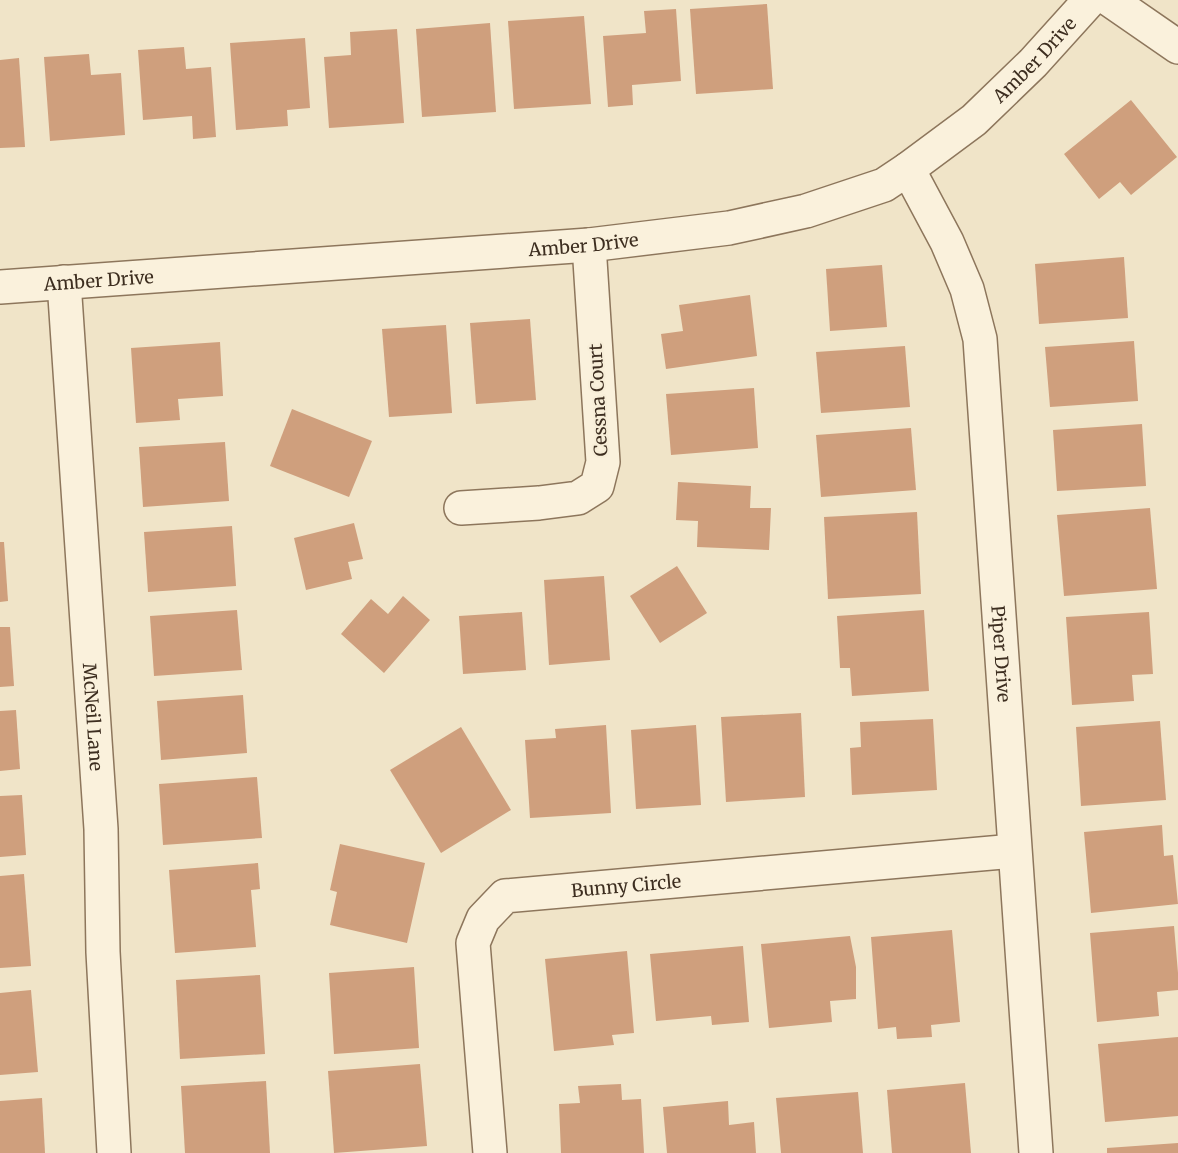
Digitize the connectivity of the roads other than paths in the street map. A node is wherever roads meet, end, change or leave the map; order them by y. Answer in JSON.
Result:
{"nodes":[{"id":1,"x":1090,"y":0,"type":"edge"},
{"id":2,"x":1110,"y":0,"type":"edge"},
{"id":3,"x":1178,"y":47,"type":"edge"},
{"id":4,"x":908,"y":169,"type":"junction"},
{"id":5,"x":589,"y":245,"type":"junction"},
{"id":6,"x":64,"y":282,"type":"junction"},
{"id":7,"x":0,"y":287,"type":"edge"},
{"id":8,"x":461,"y":508,"type":"dead end"},
{"id":9,"x":1014,"y":851,"type":"junction"},
{"id":10,"x":114,"y":1153,"type":"edge"},
{"id":11,"x":490,"y":1153,"type":"edge"},
{"id":12,"x":1036,"y":1153,"type":"edge"}],
"edges":[{"from":1,"to":4,"type":"street","name":"Amber Drive"},
{"from":2,"to":3,"type":"street"},
{"from":4,"to":5,"type":"street","name":"Amber Drive"},
{"from":4,"to":9,"type":"street","name":"Piper Drive"},
{"from":5,"to":6,"type":"street","name":"Amber Drive"},
{"from":5,"to":8,"type":"street","name":"Cessna Court"},
{"from":6,"to":7,"type":"street","name":"Amber Drive"},
{"from":6,"to":10,"type":"street","name":"McNeil Lane"},
{"from":9,"to":11,"type":"street","name":"Bunny Circle"},
{"from":9,"to":12,"type":"street","name":"Piper Drive"}]}
